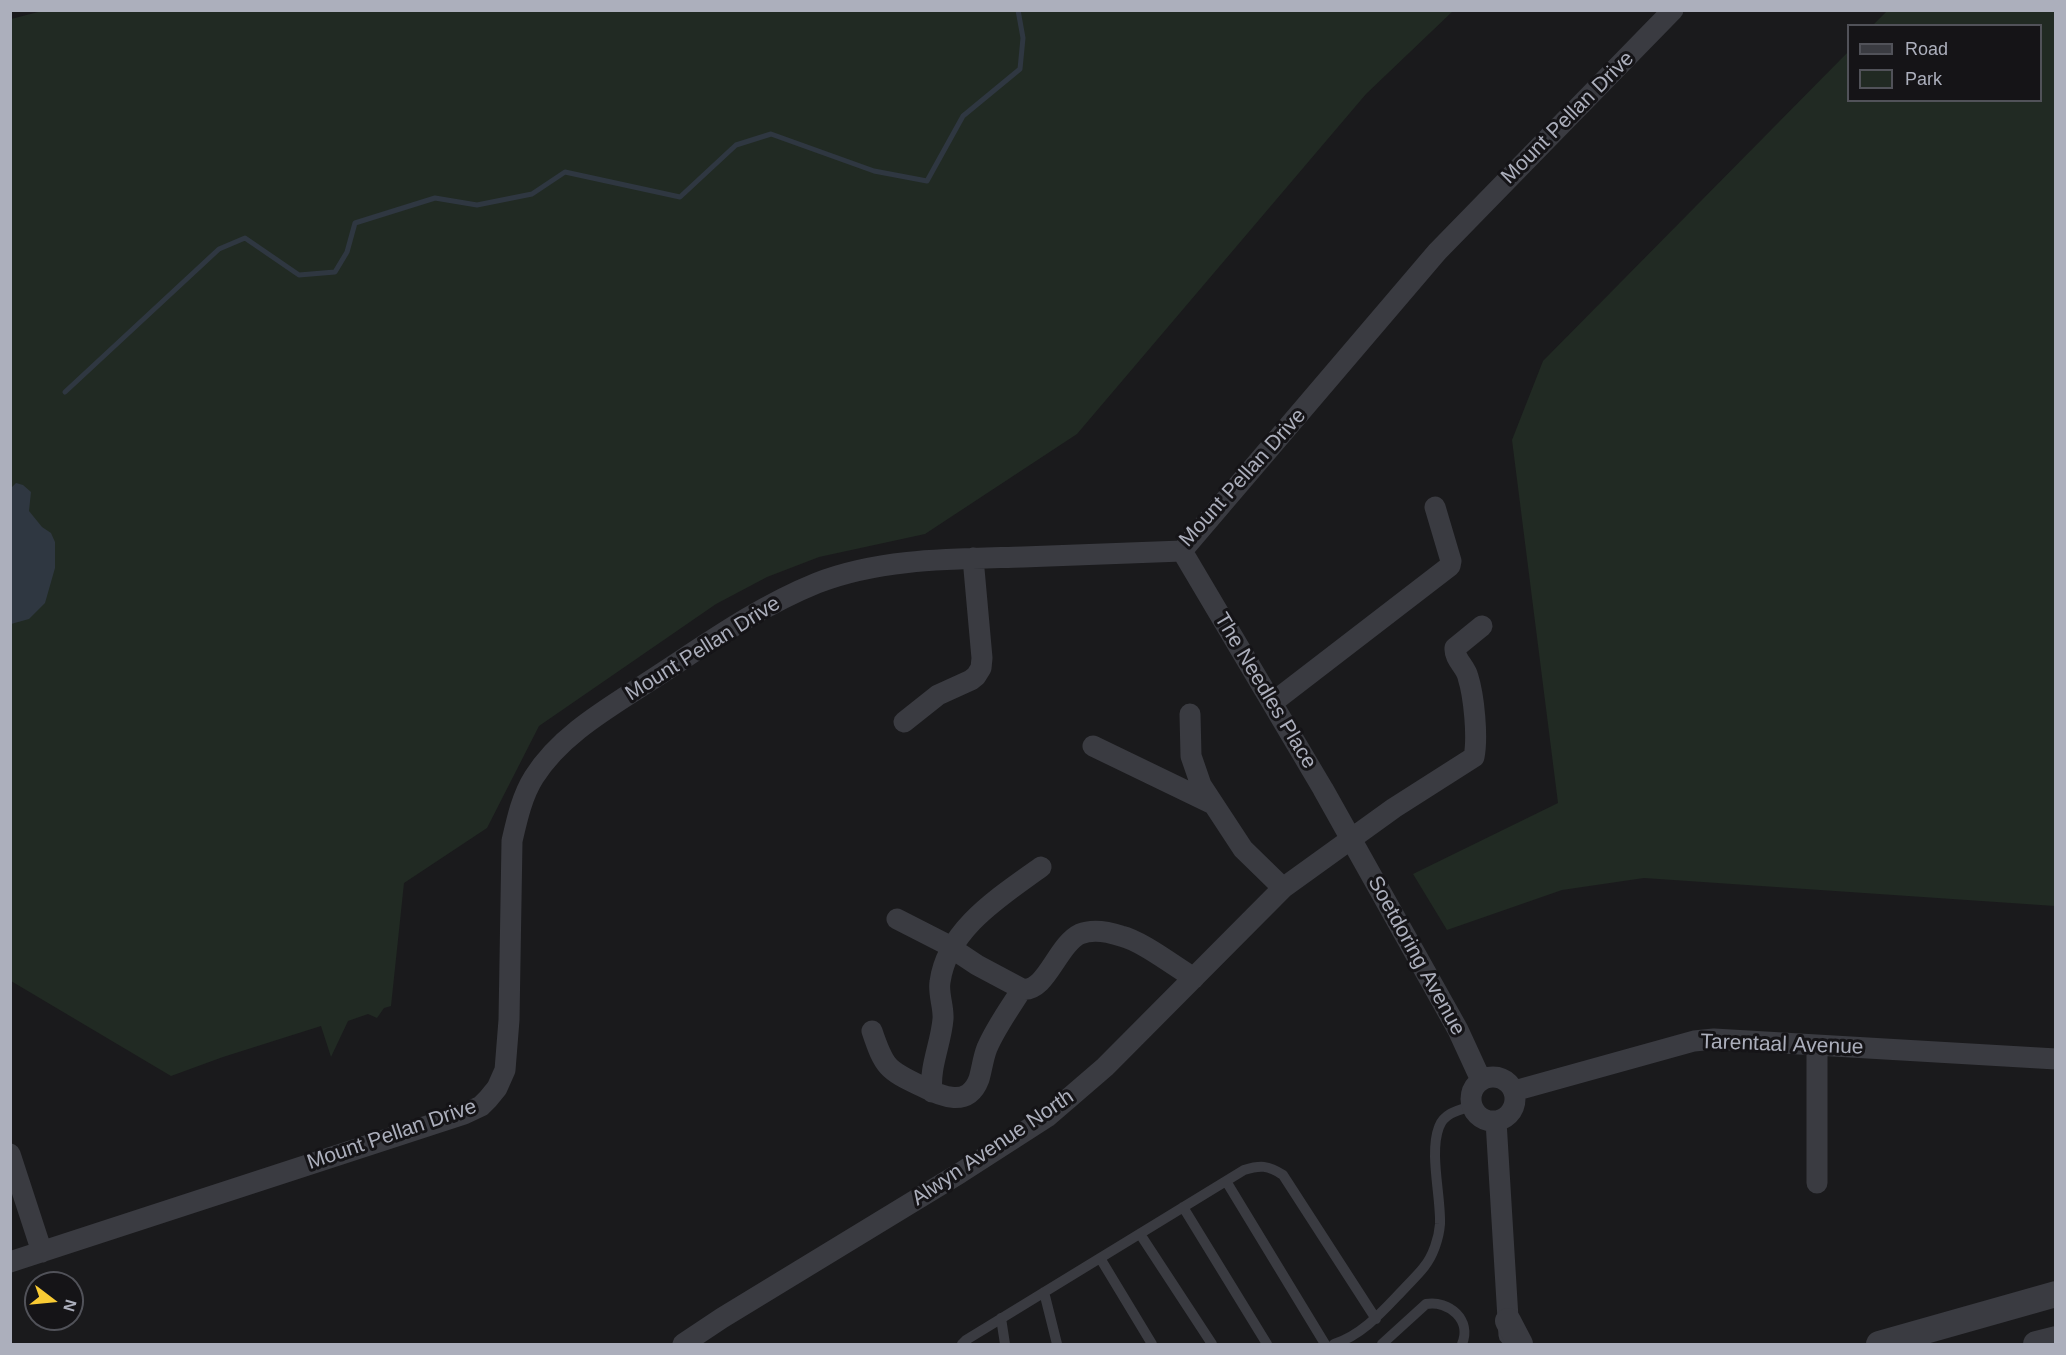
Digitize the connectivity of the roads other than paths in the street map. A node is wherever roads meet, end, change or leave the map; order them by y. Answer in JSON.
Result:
{"nodes":[{"id":1,"x":1673,"y":10,"type":"edge"},
{"id":2,"x":1435,"y":507,"type":"dead end"},
{"id":3,"x":1182,"y":550,"type":"junction"},
{"id":4,"x":973,"y":558,"type":"junction"},
{"id":5,"x":1482,"y":626,"type":"dead end"},
{"id":6,"x":1272,"y":703,"type":"junction"},
{"id":7,"x":1190,"y":714,"type":"dead end"},
{"id":8,"x":904,"y":722,"type":"dead end"},
{"id":9,"x":1093,"y":746,"type":"dead end"},
{"id":10,"x":1213,"y":804,"type":"junction"},
{"id":11,"x":1349,"y":836,"type":"junction"},
{"id":12,"x":1041,"y":867,"type":"dead end"},
{"id":13,"x":1283,"y":888,"type":"junction"},
{"id":14,"x":897,"y":919,"type":"dead end"},
{"id":15,"x":952,"y":948,"type":"junction"},
{"id":16,"x":1194,"y":978,"type":"junction"},
{"id":17,"x":1022,"y":989,"type":"junction"},
{"id":18,"x":872,"y":1031,"type":"dead end"},
{"id":19,"x":1817,"y":1045,"type":"junction"},
{"id":20,"x":2055,"y":1059,"type":"edge"},
{"id":21,"x":1481,"y":1080,"type":"junction"},
{"id":22,"x":1514,"y":1091,"type":"junction"},
{"id":23,"x":932,"y":1092,"type":"junction"},
{"id":24,"x":1472,"y":1106,"type":"junction"},
{"id":25,"x":1496,"y":1121,"type":"junction"},
{"id":26,"x":10,"y":1154,"type":"edge"},
{"id":27,"x":1226,"y":1181,"type":"junction"},
{"id":28,"x":1817,"y":1183,"type":"dead end"},
{"id":29,"x":1183,"y":1207,"type":"junction"},
{"id":30,"x":1140,"y":1234,"type":"junction"},
{"id":31,"x":42,"y":1252,"type":"junction"},
{"id":32,"x":1100,"y":1258,"type":"junction"},
{"id":33,"x":10,"y":1262,"type":"edge"},
{"id":34,"x":1044,"y":1292,"type":"junction"},
{"id":35,"x":2055,"y":1294,"type":"edge"},
{"id":36,"x":1001,"y":1318,"type":"junction"},
{"id":37,"x":1376,"y":1319,"type":"junction"},
{"id":38,"x":1509,"y":1333,"type":"edge"},
{"id":39,"x":2055,"y":1339,"type":"edge"},
{"id":40,"x":683,"y":1344,"type":"edge"},
{"id":41,"x":962,"y":1344,"type":"edge"},
{"id":42,"x":1005,"y":1344,"type":"edge"},
{"id":43,"x":1057,"y":1344,"type":"edge"},
{"id":44,"x":1152,"y":1344,"type":"edge"},
{"id":45,"x":1212,"y":1344,"type":"edge"},
{"id":46,"x":1267,"y":1344,"type":"edge"},
{"id":47,"x":1325,"y":1344,"type":"edge"},
{"id":48,"x":1334,"y":1344,"type":"edge"},
{"id":49,"x":1382,"y":1344,"type":"edge"},
{"id":50,"x":1462,"y":1344,"type":"edge"},
{"id":51,"x":1520,"y":1344,"type":"edge"},
{"id":52,"x":1879,"y":1344,"type":"edge"},
{"id":53,"x":2036,"y":1344,"type":"edge"}],
"edges":[{"from":1,"to":3,"type":"street","name":"Mount Pellan Drive"},
{"from":2,"to":6,"type":"street"},
{"from":3,"to":4,"type":"street","name":"Mount Pellan Drive"},
{"from":3,"to":6,"type":"street","name":"The Needles Place"},
{"from":4,"to":8,"type":"street"},
{"from":4,"to":31,"type":"street","name":"Mount Pellan Drive"},
{"from":5,"to":11,"type":"street","name":"Alwyn Avenue North"},
{"from":6,"to":11,"type":"street","name":"The Needles Place"},
{"from":7,"to":10,"type":"street"},
{"from":9,"to":10,"type":"street"},
{"from":10,"to":13,"type":"street"},
{"from":11,"to":13,"type":"street","name":"Alwyn Avenue North"},
{"from":11,"to":21,"type":"street","name":"Soetdoring Avenue"},
{"from":12,"to":15,"type":"street"},
{"from":13,"to":16,"type":"street","name":"Alwyn Avenue North"},
{"from":14,"to":15,"type":"street"},
{"from":15,"to":17,"type":"street"},
{"from":15,"to":23,"type":"street"},
{"from":16,"to":17,"type":"street"},
{"from":16,"to":40,"type":"street","name":"Alwyn Avenue North"},
{"from":17,"to":23,"type":"street"},
{"from":18,"to":23,"type":"street"},
{"from":19,"to":20,"type":"street","name":"Tarentaal Avenue"},
{"from":19,"to":22,"type":"street","name":"Tarentaal Avenue"},
{"from":19,"to":28,"type":"street"},
{"from":21,"to":22,"type":"street"},
{"from":21,"to":24,"type":"street"},
{"from":22,"to":25,"type":"street"},
{"from":24,"to":25,"type":"street"},
{"from":24,"to":37,"type":"lane"},
{"from":25,"to":38,"type":"street"},
{"from":26,"to":31,"type":"street"},
{"from":27,"to":29,"type":"lane"},
{"from":27,"to":37,"type":"lane"},
{"from":27,"to":47,"type":"lane"},
{"from":29,"to":30,"type":"lane"},
{"from":29,"to":46,"type":"lane"},
{"from":30,"to":32,"type":"lane"},
{"from":30,"to":45,"type":"lane"},
{"from":31,"to":33,"type":"street","name":"Mount Pellan Drive"},
{"from":32,"to":34,"type":"lane"},
{"from":32,"to":44,"type":"lane"},
{"from":34,"to":36,"type":"lane"},
{"from":34,"to":43,"type":"lane"},
{"from":35,"to":52,"type":"street"},
{"from":36,"to":41,"type":"lane"},
{"from":36,"to":42,"type":"lane"},
{"from":37,"to":48,"type":"lane"},
{"from":38,"to":51,"type":"street"},
{"from":39,"to":53,"type":"street"},
{"from":49,"to":50,"type":"lane"}]}
